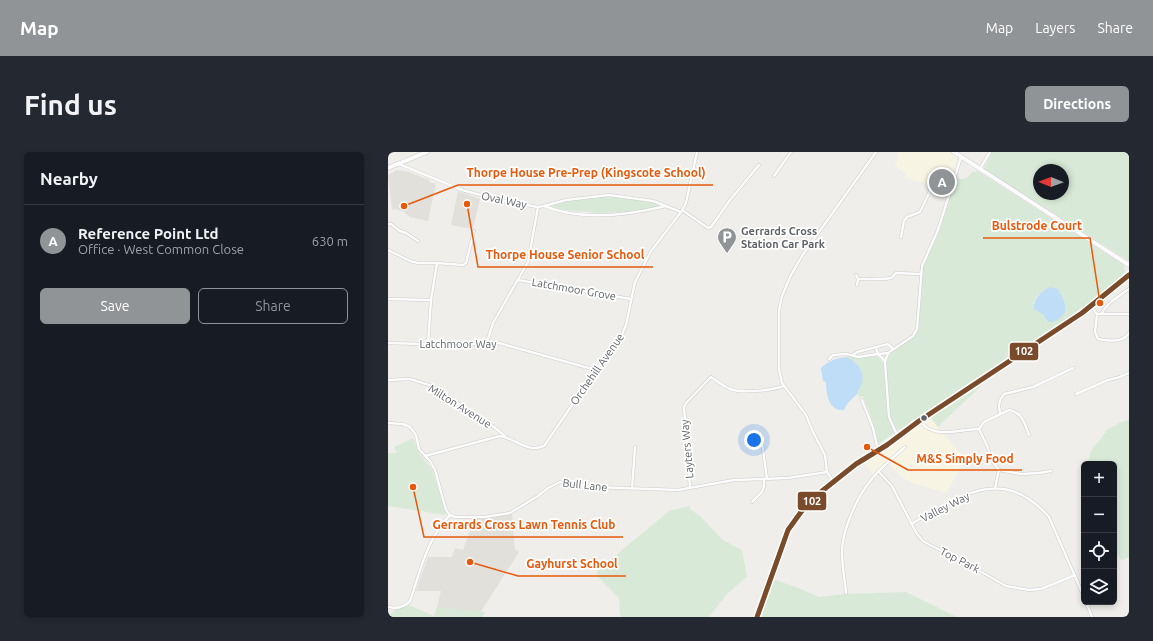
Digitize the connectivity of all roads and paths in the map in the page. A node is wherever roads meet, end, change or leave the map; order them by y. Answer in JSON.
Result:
{"nodes":[{"id":1,"x":427,"y":152,"type":"edge"},
{"id":2,"x":697,"y":152,"type":"edge"},
{"id":3,"x":791,"y":152,"type":"edge"},
{"id":4,"x":876,"y":152,"type":"edge"},
{"id":5,"x":954,"y":152,"type":"edge"},
{"id":6,"x":990,"y":152,"type":"edge"},
{"id":7,"x":961,"y":157,"type":"junction"},
{"id":8,"x":399,"y":164,"type":"junction"},
{"id":9,"x":759,"y":165,"type":"dead end"},
{"id":10,"x":388,"y":168,"type":"edge"},
{"id":11,"x":980,"y":169,"type":"junction"},
{"id":12,"x":774,"y":176,"type":"dead end"},
{"id":13,"x":950,"y":191,"type":"junction"},
{"id":14,"x":544,"y":206,"type":"junction"},
{"id":15,"x":667,"y":206,"type":"junction"},
{"id":16,"x":538,"y":207,"type":"junction"},
{"id":17,"x":682,"y":211,"type":"junction"},
{"id":18,"x":388,"y":224,"type":"edge"},
{"id":19,"x":474,"y":231,"type":"dead end"},
{"id":20,"x":901,"y":237,"type":"dead end"},
{"id":21,"x":418,"y":241,"type":"dead end"},
{"id":22,"x":388,"y":250,"type":"edge"},
{"id":23,"x":437,"y":263,"type":"junction"},
{"id":24,"x":1129,"y":266,"type":"edge"},
{"id":25,"x":920,"y":274,"type":"junction"},
{"id":26,"x":856,"y":275,"type":"dead end"},
{"id":27,"x":1129,"y":275,"type":"edge"},
{"id":28,"x":858,"y":279,"type":"junction"},
{"id":29,"x":518,"y":280,"type":"junction"},
{"id":30,"x":857,"y":285,"type":"dead end"},
{"id":31,"x":1129,"y":289,"type":"edge"},
{"id":32,"x":388,"y":299,"type":"edge"},
{"id":33,"x":631,"y":299,"type":"junction"},
{"id":34,"x":431,"y":300,"type":"junction"},
{"id":35,"x":1091,"y":306,"type":"junction"},
{"id":36,"x":1099,"y":314,"type":"junction"},
{"id":37,"x":1129,"y":314,"type":"edge"},
{"id":38,"x":1129,"y":333,"type":"edge"},
{"id":39,"x":487,"y":342,"type":"junction"},
{"id":40,"x":388,"y":343,"type":"edge"},
{"id":41,"x":428,"y":344,"type":"junction"},
{"id":42,"x":876,"y":348,"type":"junction"},
{"id":43,"x":893,"y":349,"type":"junction"},
{"id":44,"x":867,"y":350,"type":"junction"},
{"id":45,"x":888,"y":353,"type":"junction"},
{"id":46,"x":878,"y":354,"type":"junction"},
{"id":47,"x":852,"y":355,"type":"junction"},
{"id":48,"x":869,"y":356,"type":"junction"},
{"id":49,"x":829,"y":359,"type":"dead end"},
{"id":50,"x":885,"y":361,"type":"junction"},
{"id":51,"x":1073,"y":368,"type":"dead end"},
{"id":52,"x":596,"y":370,"type":"junction"},
{"id":53,"x":1129,"y":373,"type":"edge"},
{"id":54,"x":388,"y":380,"type":"edge"},
{"id":55,"x":784,"y":386,"type":"junction"},
{"id":56,"x":1076,"y":394,"type":"dead end"},
{"id":57,"x":862,"y":400,"type":"dead end"},
{"id":58,"x":1000,"y":413,"type":"junction"},
{"id":59,"x":919,"y":421,"type":"junction"},
{"id":60,"x":388,"y":423,"type":"edge"},
{"id":61,"x":494,"y":427,"type":"junction"},
{"id":62,"x":979,"y":429,"type":"junction"},
{"id":63,"x":761,"y":435,"type":"dead end"},
{"id":64,"x":1029,"y":435,"type":"dead end"},
{"id":65,"x":494,"y":436,"type":"junction"},
{"id":66,"x":506,"y":437,"type":"junction"},
{"id":67,"x":898,"y":437,"type":"junction"},
{"id":68,"x":635,"y":447,"type":"dead end"},
{"id":69,"x":905,"y":447,"type":"dead end"},
{"id":70,"x":878,"y":450,"type":"junction"},
{"id":71,"x":424,"y":456,"type":"junction"},
{"id":72,"x":998,"y":470,"type":"junction"},
{"id":73,"x":878,"y":471,"type":"junction"},
{"id":74,"x":1051,"y":471,"type":"dead end"},
{"id":75,"x":827,"y":472,"type":"junction"},
{"id":76,"x":765,"y":479,"type":"junction"},
{"id":77,"x":833,"y":481,"type":"junction"},
{"id":78,"x":690,"y":488,"type":"junction"},
{"id":79,"x":995,"y":488,"type":"junction"},
{"id":80,"x":632,"y":489,"type":"junction"},
{"id":81,"x":752,"y":502,"type":"dead end"},
{"id":82,"x":450,"y":516,"type":"junction"},
{"id":83,"x":911,"y":524,"type":"junction"},
{"id":84,"x":1075,"y":575,"type":"junction"},
{"id":85,"x":1081,"y":590,"type":"edge"},
{"id":86,"x":846,"y":593,"type":"dead end"},
{"id":87,"x":1087,"y":605,"type":"edge"},
{"id":88,"x":388,"y":607,"type":"edge"},
{"id":89,"x":756,"y":617,"type":"edge"},
{"id":90,"x":1092,"y":617,"type":"edge"}],
"edges":[{"from":1,"to":8,"type":"main road"},
{"from":2,"to":17,"type":"street","name":"Orchehill Avenue"},
{"from":3,"to":12,"type":"street"},
{"from":4,"to":55,"type":"street"},
{"from":5,"to":7,"type":"main road"},
{"from":6,"to":11,"type":"street"},
{"from":7,"to":11,"type":"main road"},
{"from":7,"to":13,"type":"street"},
{"from":8,"to":10,"type":"main road"},
{"from":8,"to":16,"type":"street","name":"Oval Way"},
{"from":9,"to":17,"type":"street","name":"Oval Way"},
{"from":11,"to":24,"type":"main road"},
{"from":13,"to":20,"type":"street"},
{"from":13,"to":25,"type":"street"},
{"from":14,"to":15,"type":"street","name":"Oval Way"},
{"from":14,"to":15,"type":"street","name":"Oval Way"},
{"from":14,"to":16,"type":"street","name":"Oval Way"},
{"from":15,"to":17,"type":"street","name":"Oval Way"},
{"from":16,"to":29,"type":"street"},
{"from":17,"to":33,"type":"street","name":"Orchehill Avenue"},
{"from":18,"to":21,"type":"street"},
{"from":19,"to":23,"type":"street"},
{"from":22,"to":23,"type":"street"},
{"from":23,"to":34,"type":"street"},
{"from":25,"to":28,"type":"street"},
{"from":25,"to":43,"type":"street"},
{"from":26,"to":28,"type":"street"},
{"from":27,"to":35,"type":"main road"},
{"from":28,"to":30,"type":"street"},
{"from":29,"to":33,"type":"street","name":"Latchmoor Grove"},
{"from":29,"to":39,"type":"street"},
{"from":31,"to":36,"type":"street"},
{"from":32,"to":34,"type":"street"},
{"from":33,"to":52,"type":"street","name":"Orchehill Avenue"},
{"from":34,"to":41,"type":"street"},
{"from":35,"to":36,"type":"street"},
{"from":35,"to":59,"type":"main road"},
{"from":36,"to":37,"type":"street"},
{"from":36,"to":38,"type":"street"},
{"from":39,"to":41,"type":"street","name":"Latchmoor Way"},
{"from":39,"to":52,"type":"street","name":"Latchmoor Way"},
{"from":40,"to":41,"type":"street","name":"Latchmoor Way"},
{"from":42,"to":43,"type":"street"},
{"from":42,"to":44,"type":"street"},
{"from":42,"to":46,"type":"street"},
{"from":43,"to":45,"type":"street"},
{"from":44,"to":47,"type":"street"},
{"from":44,"to":48,"type":"street"},
{"from":45,"to":46,"type":"street"},
{"from":45,"to":50,"type":"street"},
{"from":46,"to":48,"type":"street"},
{"from":46,"to":50,"type":"street"},
{"from":47,"to":48,"type":"street"},
{"from":47,"to":49,"type":"street"},
{"from":50,"to":67,"type":"street"},
{"from":51,"to":58,"type":"street"},
{"from":52,"to":66,"type":"street","name":"Orchehill Avenue"},
{"from":53,"to":56,"type":"street"},
{"from":54,"to":61,"type":"street","name":"Milton Avenue"},
{"from":55,"to":75,"type":"street"},
{"from":55,"to":78,"type":"street","name":"Layters Way"},
{"from":57,"to":70,"type":"street"},
{"from":58,"to":62,"type":"street"},
{"from":58,"to":64,"type":"street"},
{"from":59,"to":62,"type":"street"},
{"from":59,"to":67,"type":"main road"},
{"from":60,"to":71,"type":"street"},
{"from":61,"to":65,"type":"street"},
{"from":61,"to":66,"type":"street","name":"Milton Avenue"},
{"from":62,"to":72,"type":"street"},
{"from":63,"to":76,"type":"street"},
{"from":65,"to":66,"type":"street","name":"Orchehill Avenue"},
{"from":65,"to":71,"type":"street","name":"Orchehill Avenue"},
{"from":67,"to":70,"type":"main road"},
{"from":68,"to":80,"type":"street"},
{"from":69,"to":73,"type":"street"},
{"from":70,"to":77,"type":"main road"},
{"from":71,"to":82,"type":"street"},
{"from":72,"to":74,"type":"street"},
{"from":72,"to":79,"type":"street"},
{"from":73,"to":83,"type":"street","name":"Top Park"},
{"from":73,"to":86,"type":"street"},
{"from":75,"to":76,"type":"street","name":"Bull Lane"},
{"from":75,"to":77,"type":"street"},
{"from":76,"to":78,"type":"street","name":"Bull Lane"},
{"from":76,"to":81,"type":"street"},
{"from":77,"to":89,"type":"main road"},
{"from":78,"to":80,"type":"street","name":"Bull Lane"},
{"from":79,"to":83,"type":"street","name":"Valley Way"},
{"from":79,"to":84,"type":"street","name":"Valley Way"},
{"from":80,"to":82,"type":"street","name":"Bull Lane"},
{"from":82,"to":88,"type":"street"},
{"from":83,"to":84,"type":"street","name":"Top Park"},
{"from":84,"to":85,"type":"street","name":"Valley Way"},
{"from":87,"to":90,"type":"street"}]}
